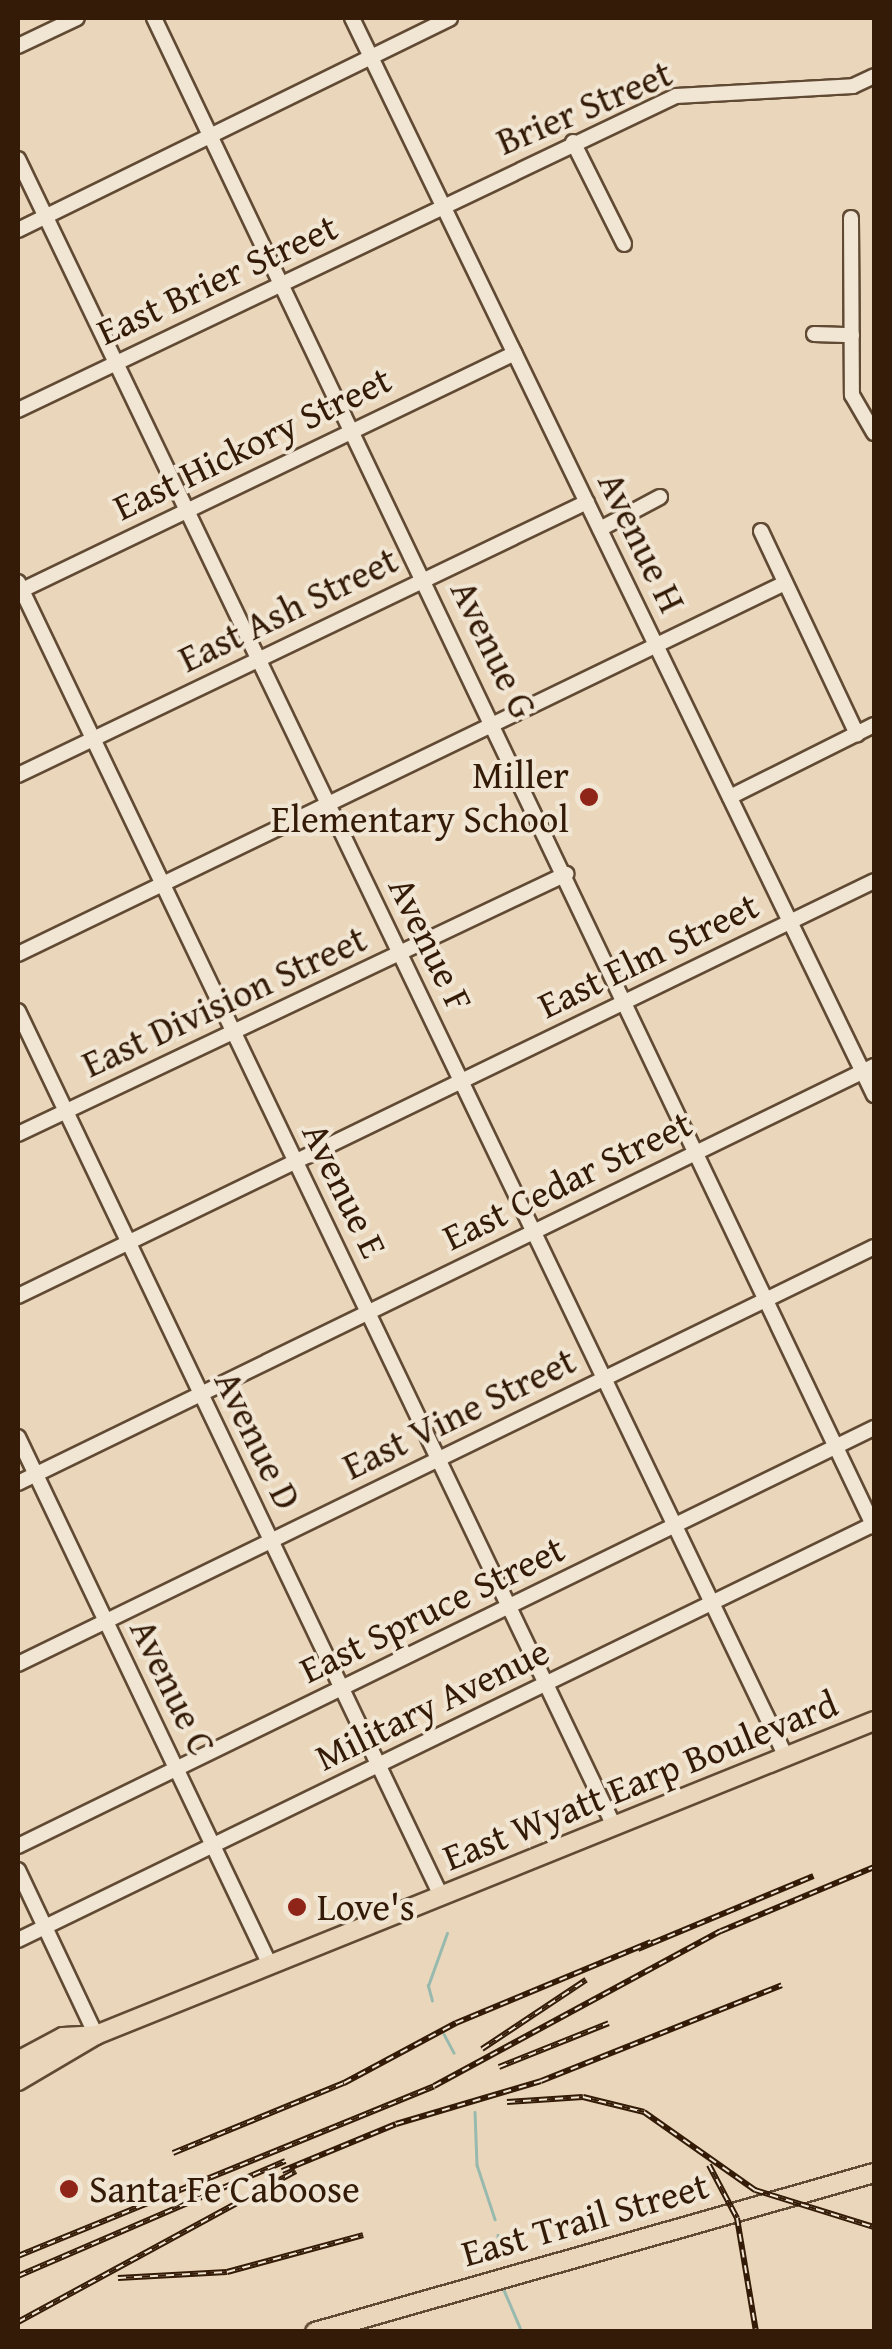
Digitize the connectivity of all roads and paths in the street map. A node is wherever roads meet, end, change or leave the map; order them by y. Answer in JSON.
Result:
{"nodes":[{"id":1,"x":77,"y":18,"type":"edge"},
{"id":2,"x":154,"y":18,"type":"edge"},
{"id":3,"x":352,"y":18,"type":"edge"},
{"id":4,"x":450,"y":18,"type":"edge"},
{"id":5,"x":18,"y":46,"type":"edge"},
{"id":6,"x":372,"y":60,"type":"junction"},
{"id":7,"x":874,"y":76,"type":"edge"},
{"id":8,"x":211,"y":137,"type":"junction"},
{"id":9,"x":573,"y":142,"type":"junction"},
{"id":10,"x":18,"y":159,"type":"edge"},
{"id":11,"x":444,"y":206,"type":"junction"},
{"id":12,"x":45,"y":216,"type":"junction"},
{"id":13,"x":851,"y":218,"type":"dead end"},
{"id":14,"x":18,"y":230,"type":"edge"},
{"id":15,"x":624,"y":244,"type":"dead end"},
{"id":16,"x":282,"y":284,"type":"junction"},
{"id":17,"x":814,"y":334,"type":"dead end"},
{"id":18,"x":852,"y":335,"type":"junction"},
{"id":19,"x":515,"y":353,"type":"junction"},
{"id":20,"x":116,"y":364,"type":"junction"},
{"id":21,"x":18,"y":410,"type":"edge"},
{"id":22,"x":353,"y":431,"type":"junction"},
{"id":23,"x":874,"y":433,"type":"edge"},
{"id":24,"x":660,"y":497,"type":"dead end"},
{"id":25,"x":587,"y":502,"type":"junction"},
{"id":26,"x":187,"y":511,"type":"junction"},
{"id":27,"x":600,"y":528,"type":"junction"},
{"id":28,"x":761,"y":531,"type":"dead end"},
{"id":29,"x":424,"y":580,"type":"junction"},
{"id":30,"x":785,"y":583,"type":"junction"},
{"id":31,"x":19,"y":588,"type":"edge"},
{"id":32,"x":656,"y":645,"type":"junction"},
{"id":33,"x":258,"y":660,"type":"junction"},
{"id":34,"x":494,"y":724,"type":"junction"},
{"id":35,"x":874,"y":725,"type":"edge"},
{"id":36,"x":857,"y":734,"type":"junction"},
{"id":37,"x":92,"y":739,"type":"junction"},
{"id":38,"x":18,"y":775,"type":"edge"},
{"id":39,"x":730,"y":796,"type":"junction"},
{"id":40,"x":328,"y":804,"type":"junction"},
{"id":41,"x":566,"y":874,"type":"junction"},
{"id":42,"x":874,"y":881,"type":"edge"},
{"id":43,"x":162,"y":884,"type":"junction"},
{"id":44,"x":790,"y":922,"type":"junction"},
{"id":45,"x":399,"y":953,"type":"junction"},
{"id":46,"x":18,"y":954,"type":"edge"},
{"id":47,"x":627,"y":1001,"type":"junction"},
{"id":48,"x":18,"y":1011,"type":"edge"},
{"id":49,"x":233,"y":1032,"type":"junction"},
{"id":50,"x":869,"y":1069,"type":"edge"},
{"id":51,"x":461,"y":1081,"type":"junction"},
{"id":52,"x":874,"y":1095,"type":"edge"},
{"id":53,"x":66,"y":1112,"type":"junction"},
{"id":54,"x":18,"y":1134,"type":"edge"},
{"id":55,"x":699,"y":1151,"type":"junction"},
{"id":56,"x":295,"y":1162,"type":"junction"},
{"id":57,"x":533,"y":1232,"type":"junction"},
{"id":58,"x":128,"y":1242,"type":"junction"},
{"id":59,"x":874,"y":1247,"type":"edge"},
{"id":60,"x":18,"y":1296,"type":"edge"},
{"id":61,"x":770,"y":1298,"type":"junction"},
{"id":62,"x":368,"y":1312,"type":"junction"},
{"id":63,"x":604,"y":1379,"type":"junction"},
{"id":64,"x":200,"y":1394,"type":"junction"},
{"id":65,"x":874,"y":1428,"type":"edge"},
{"id":66,"x":18,"y":1436,"type":"edge"},
{"id":67,"x":838,"y":1446,"type":"junction"},
{"id":68,"x":438,"y":1459,"type":"junction"},
{"id":69,"x":36,"y":1474,"type":"junction"},
{"id":70,"x":18,"y":1482,"type":"edge"},
{"id":71,"x":874,"y":1525,"type":"edge"},
{"id":72,"x":673,"y":1528,"type":"junction"},
{"id":73,"x":271,"y":1541,"type":"junction"},
{"id":74,"x":710,"y":1604,"type":"junction"},
{"id":75,"x":505,"y":1608,"type":"junction"},
{"id":76,"x":106,"y":1621,"type":"junction"},
{"id":77,"x":18,"y":1664,"type":"edge"},
{"id":78,"x":543,"y":1686,"type":"junction"},
{"id":79,"x":342,"y":1689,"type":"junction"},
{"id":80,"x":874,"y":1721,"type":"edge"},
{"id":81,"x":786,"y":1757,"type":"junction"},
{"id":82,"x":378,"y":1766,"type":"junction"},
{"id":83,"x":176,"y":1769,"type":"junction"},
{"id":84,"x":614,"y":1826,"type":"junction"},
{"id":85,"x":18,"y":1846,"type":"edge"},
{"id":86,"x":213,"y":1846,"type":"junction"},
{"id":87,"x":18,"y":1870,"type":"edge"},
{"id":88,"x":441,"y":1896,"type":"junction"},
{"id":89,"x":45,"y":1927,"type":"junction"},
{"id":90,"x":18,"y":1940,"type":"edge"},
{"id":91,"x":270,"y":1965,"type":"junction"},
{"id":92,"x":96,"y":2035,"type":"junction"},
{"id":93,"x":18,"y":2061,"type":"edge"},
{"id":94,"x":18,"y":2081,"type":"edge"},
{"id":95,"x":874,"y":2173,"type":"edge"},
{"id":96,"x":315,"y":2332,"type":"edge"}],
"edges":[{"from":1,"to":5,"type":"street"},
{"from":2,"to":8,"type":"street","name":"Avenue G"},
{"from":3,"to":6,"type":"street","name":"Avenue H"},
{"from":4,"to":6,"type":"street"},
{"from":6,"to":8,"type":"street"},
{"from":6,"to":11,"type":"street","name":"Avenue H"},
{"from":7,"to":9,"type":"street","name":"Brier Street"},
{"from":8,"to":12,"type":"street"},
{"from":8,"to":16,"type":"street","name":"Avenue G"},
{"from":9,"to":11,"type":"street","name":"Brier Street"},
{"from":9,"to":15,"type":"street"},
{"from":10,"to":12,"type":"street","name":"Avenue F"},
{"from":11,"to":16,"type":"street","name":"East Brier Street"},
{"from":11,"to":19,"type":"street","name":"Avenue H"},
{"from":12,"to":14,"type":"street"},
{"from":12,"to":20,"type":"street","name":"Avenue F"},
{"from":13,"to":18,"type":"street"},
{"from":16,"to":20,"type":"street","name":"East Brier Street"},
{"from":16,"to":22,"type":"street","name":"Avenue G"},
{"from":17,"to":18,"type":"street"},
{"from":18,"to":23,"type":"street"},
{"from":19,"to":22,"type":"street","name":"East Hickory Street"},
{"from":19,"to":25,"type":"street","name":"Avenue H"},
{"from":20,"to":21,"type":"street","name":"East Brier Street"},
{"from":20,"to":26,"type":"street","name":"Avenue F"},
{"from":22,"to":26,"type":"street","name":"East Hickory Street"},
{"from":22,"to":29,"type":"street","name":"Avenue G"},
{"from":24,"to":27,"type":"street"},
{"from":25,"to":27,"type":"street","name":"Avenue H"},
{"from":25,"to":29,"type":"street","name":"East Ash Street"},
{"from":26,"to":31,"type":"street","name":"East Hickory Street"},
{"from":26,"to":33,"type":"street","name":"Avenue F"},
{"from":27,"to":32,"type":"street","name":"Avenue H"},
{"from":28,"to":30,"type":"street"},
{"from":29,"to":33,"type":"street","name":"East Ash Street"},
{"from":29,"to":34,"type":"street","name":"Avenue G"},
{"from":30,"to":32,"type":"street"},
{"from":30,"to":36,"type":"street"},
{"from":31,"to":37,"type":"street","name":"Avenue E"},
{"from":32,"to":34,"type":"street"},
{"from":32,"to":39,"type":"street","name":"Avenue H"},
{"from":33,"to":37,"type":"street","name":"East Ash Street"},
{"from":33,"to":40,"type":"street","name":"Avenue F"},
{"from":34,"to":40,"type":"street"},
{"from":34,"to":41,"type":"street","name":"Avenue G"},
{"from":35,"to":36,"type":"street"},
{"from":36,"to":39,"type":"street"},
{"from":37,"to":38,"type":"street","name":"East Ash Street"},
{"from":37,"to":43,"type":"street","name":"Avenue E"},
{"from":39,"to":44,"type":"street","name":"Avenue H"},
{"from":40,"to":43,"type":"street"},
{"from":40,"to":45,"type":"street","name":"Avenue F"},
{"from":41,"to":45,"type":"street","name":"East Division Street"},
{"from":41,"to":47,"type":"street","name":"Avenue G"},
{"from":42,"to":44,"type":"street","name":"East Elm Street"},
{"from":43,"to":46,"type":"street"},
{"from":43,"to":49,"type":"street","name":"Avenue E"},
{"from":44,"to":47,"type":"street","name":"East Elm Street"},
{"from":44,"to":50,"type":"street","name":"Avenue H"},
{"from":45,"to":49,"type":"street","name":"East Division Street"},
{"from":45,"to":51,"type":"street","name":"Avenue F"},
{"from":47,"to":51,"type":"street","name":"East Elm Street"},
{"from":47,"to":55,"type":"street","name":"Avenue G"},
{"from":48,"to":53,"type":"street","name":"Avenue D"},
{"from":49,"to":53,"type":"street","name":"East Division Street"},
{"from":49,"to":56,"type":"street","name":"Avenue E"},
{"from":50,"to":52,"type":"street","name":"Avenue H"},
{"from":50,"to":55,"type":"street","name":"East Cedar Street"},
{"from":51,"to":56,"type":"street","name":"East Elm Street"},
{"from":51,"to":57,"type":"street","name":"Avenue F"},
{"from":53,"to":54,"type":"street","name":"East Division Street"},
{"from":53,"to":58,"type":"street","name":"Avenue D"},
{"from":55,"to":57,"type":"street","name":"East Cedar Street"},
{"from":55,"to":61,"type":"street","name":"Avenue G"},
{"from":56,"to":58,"type":"street","name":"East Elm Street"},
{"from":56,"to":62,"type":"street","name":"Avenue E"},
{"from":57,"to":62,"type":"street","name":"East Cedar Street"},
{"from":57,"to":63,"type":"street","name":"Avenue F"},
{"from":58,"to":60,"type":"street","name":"East Elm Street"},
{"from":58,"to":64,"type":"street","name":"Avenue D"},
{"from":59,"to":61,"type":"street","name":"East Vine Street"},
{"from":61,"to":63,"type":"street","name":"East Vine Street"},
{"from":61,"to":67,"type":"street","name":"Avenue G"},
{"from":62,"to":64,"type":"street","name":"East Cedar Street"},
{"from":62,"to":68,"type":"street","name":"Avenue E"},
{"from":63,"to":68,"type":"street","name":"East Vine Street"},
{"from":63,"to":72,"type":"street","name":"Avenue F"},
{"from":64,"to":69,"type":"street","name":"East Cedar Street"},
{"from":64,"to":73,"type":"street","name":"Avenue D"},
{"from":65,"to":67,"type":"street","name":"East Spruce Street"},
{"from":66,"to":69,"type":"street","name":"Avenue C"},
{"from":67,"to":71,"type":"street","name":"Avenue G"},
{"from":67,"to":72,"type":"street","name":"East Spruce Street"},
{"from":68,"to":73,"type":"street","name":"East Vine Street"},
{"from":68,"to":75,"type":"street","name":"Avenue E"},
{"from":69,"to":70,"type":"street","name":"East Cedar Street"},
{"from":69,"to":76,"type":"street","name":"Avenue C"},
{"from":71,"to":74,"type":"street","name":"Military Avenue"},
{"from":72,"to":74,"type":"street","name":"Avenue F"},
{"from":72,"to":75,"type":"street","name":"East Spruce Street"},
{"from":73,"to":76,"type":"street","name":"East Vine Street"},
{"from":73,"to":79,"type":"street","name":"Avenue D"},
{"from":74,"to":78,"type":"street","name":"Military Avenue"},
{"from":74,"to":81,"type":"street","name":"Avenue F"},
{"from":75,"to":78,"type":"street","name":"Avenue E"},
{"from":75,"to":79,"type":"street","name":"East Spruce Street"},
{"from":76,"to":77,"type":"street","name":"East Vine Street"},
{"from":76,"to":83,"type":"street","name":"Avenue C"},
{"from":78,"to":82,"type":"street","name":"Military Avenue"},
{"from":78,"to":84,"type":"street","name":"Avenue E"},
{"from":79,"to":82,"type":"street","name":"Avenue D"},
{"from":79,"to":83,"type":"street","name":"East Spruce Street"},
{"from":80,"to":81,"type":"main road","name":"East Wyatt Earp Boulevard"},
{"from":81,"to":84,"type":"main road","name":"East Wyatt Earp Boulevard"},
{"from":82,"to":86,"type":"street","name":"Military Avenue"},
{"from":82,"to":88,"type":"street","name":"Avenue D"},
{"from":83,"to":85,"type":"street","name":"East Spruce Street"},
{"from":83,"to":86,"type":"street","name":"Avenue C"},
{"from":84,"to":88,"type":"main road","name":"East Wyatt Earp Boulevard"},
{"from":86,"to":89,"type":"street","name":"Military Avenue"},
{"from":86,"to":91,"type":"street","name":"Avenue C"},
{"from":87,"to":89,"type":"street"},
{"from":88,"to":91,"type":"main road","name":"East Wyatt Earp Boulevard"},
{"from":89,"to":90,"type":"street","name":"Military Avenue"},
{"from":89,"to":92,"type":"street"},
{"from":91,"to":92,"type":"main road","name":"East Wyatt Earp Boulevard"},
{"from":92,"to":93,"type":"main road","name":"East Wyatt Earp Boulevard"},
{"from":92,"to":94,"type":"main road","name":"East Wyatt Earp Boulevard"},
{"from":95,"to":96,"type":"main road","name":"East Trail Street"}]}
